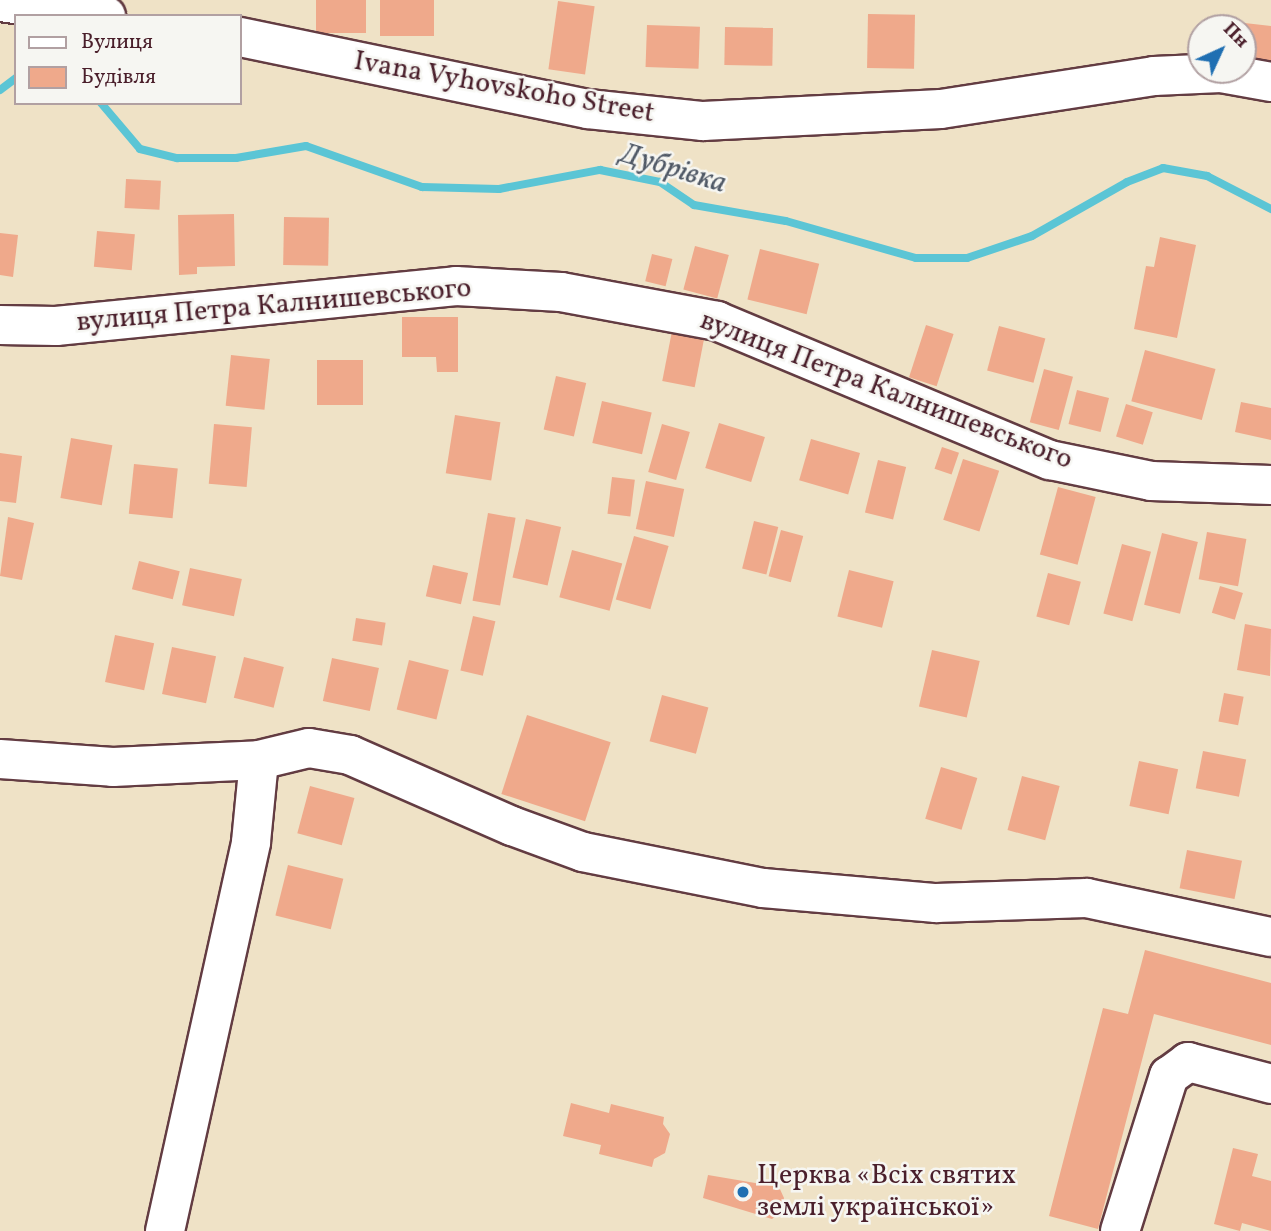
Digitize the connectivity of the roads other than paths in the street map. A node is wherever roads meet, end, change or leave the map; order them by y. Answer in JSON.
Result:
{"nodes":[{"id":1,"x":0,"y":2,"type":"edge"},
{"id":2,"x":91,"y":14,"type":"edge"},
{"id":3,"x":242,"y":37,"type":"edge"},
{"id":4,"x":1271,"y":82,"type":"edge"},
{"id":5,"x":0,"y":326,"type":"edge"},
{"id":6,"x":1271,"y":485,"type":"edge"},
{"id":7,"x":0,"y":759,"type":"edge"},
{"id":8,"x":259,"y":760,"type":"junction"},
{"id":9,"x":1271,"y":937,"type":"edge"},
{"id":10,"x":1271,"y":1084,"type":"edge"},
{"id":11,"x":165,"y":1231,"type":"edge"},
{"id":12,"x":1120,"y":1231,"type":"edge"}],
"edges":[{"from":1,"to":2,"type":"street"},
{"from":3,"to":4,"type":"street","name":"Ivana Vyhovskoho Street"},
{"from":5,"to":6,"type":"street","name":"вулиця Петра Калнишевського"},
{"from":7,"to":8,"type":"street"},
{"from":8,"to":9,"type":"street"},
{"from":8,"to":11,"type":"street"},
{"from":10,"to":12,"type":"street"}]}
